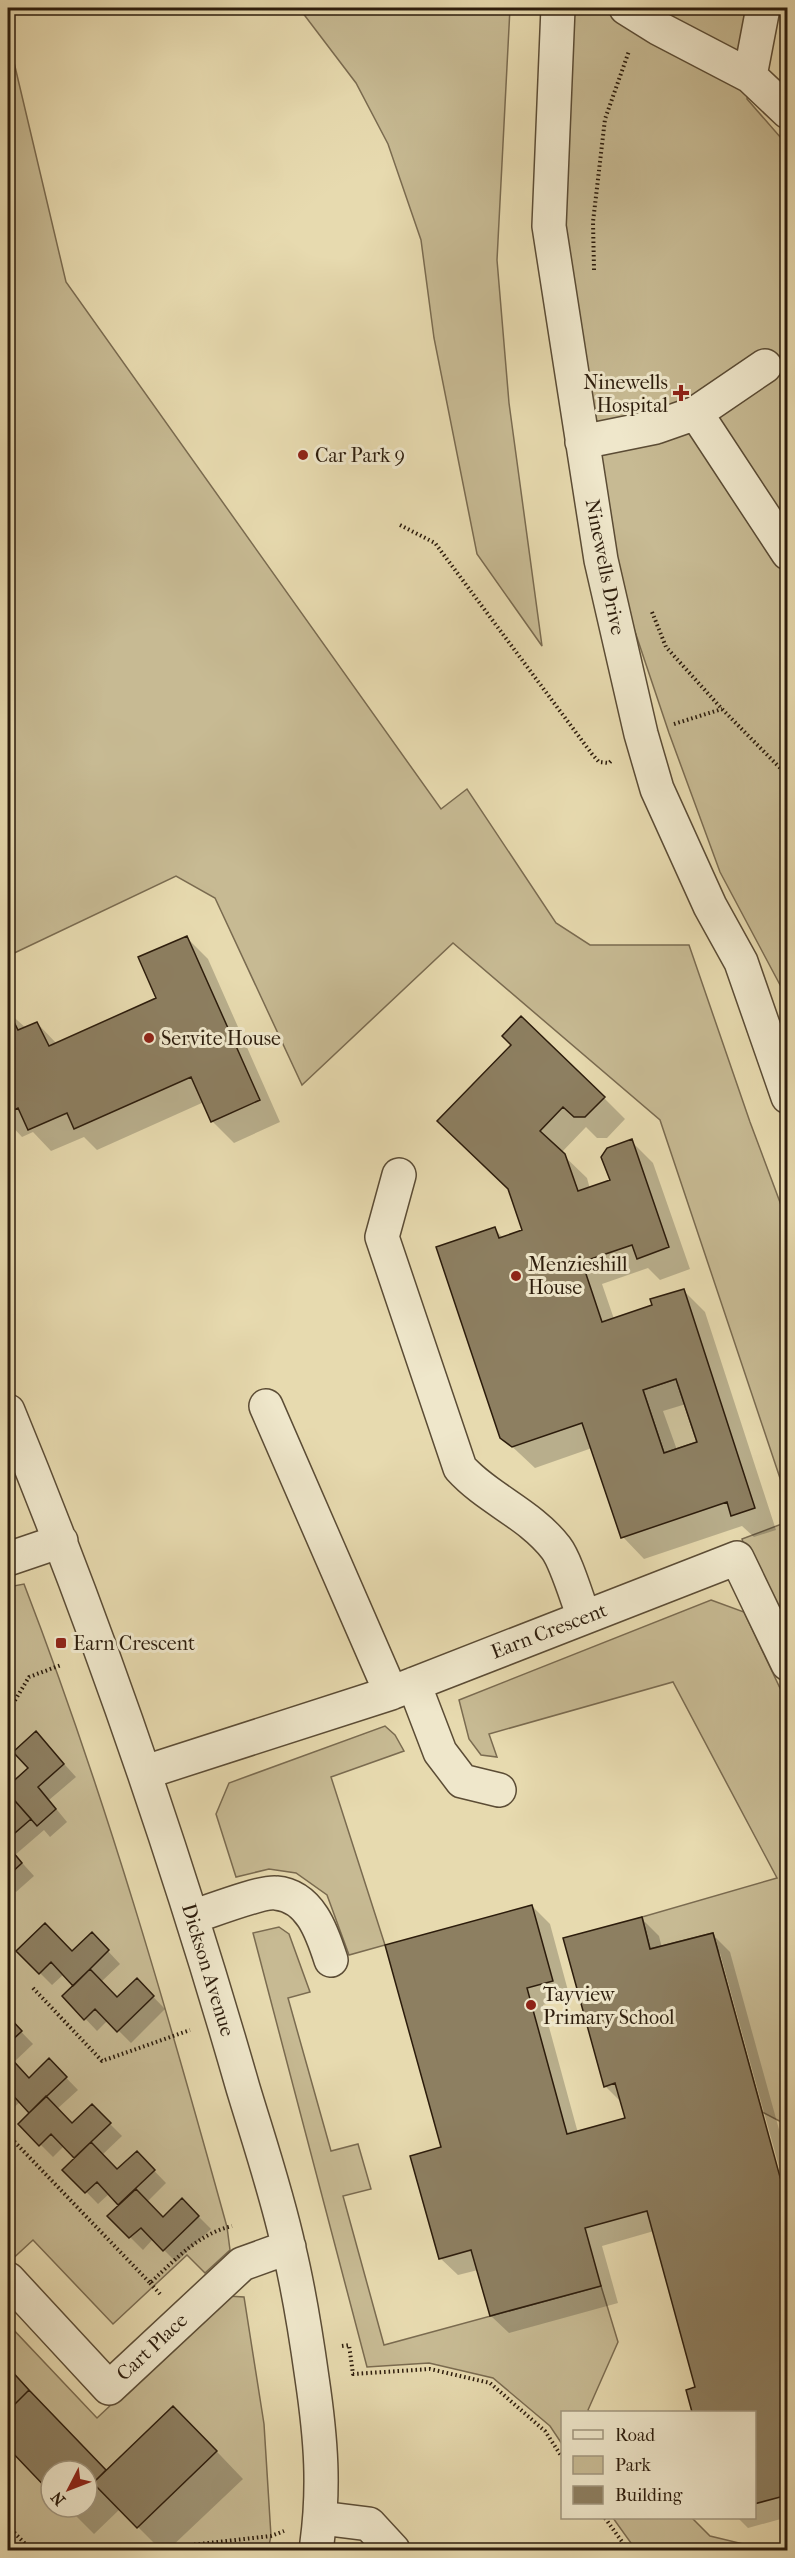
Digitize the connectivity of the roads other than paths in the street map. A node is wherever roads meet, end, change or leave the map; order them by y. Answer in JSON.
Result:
{"nodes":[{"id":1,"x":558,"y":8,"type":"edge"},
{"id":2,"x":626,"y":8,"type":"edge"},
{"id":3,"x":763,"y":8,"type":"edge"},
{"id":4,"x":750,"y":76,"type":"junction"},
{"id":5,"x":788,"y":112,"type":"edge"},
{"id":6,"x":765,"y":366,"type":"dead end"},
{"id":7,"x":696,"y":413,"type":"junction"},
{"id":8,"x":582,"y":442,"type":"junction"},
{"id":9,"x":788,"y":553,"type":"edge"},
{"id":10,"x":741,"y":962,"type":"junction"},
{"id":11,"x":788,"y":1029,"type":"edge"},
{"id":12,"x":788,"y":1097,"type":"edge"},
{"id":13,"x":399,"y":1175,"type":"dead end"},
{"id":14,"x":266,"y":1407,"type":"dead end"},
{"id":15,"x":8,"y":1411,"type":"edge"},
{"id":16,"x":61,"y":1541,"type":"junction"},
{"id":17,"x":8,"y":1559,"type":"edge"},
{"id":18,"x":584,"y":1617,"type":"junction"},
{"id":19,"x":788,"y":1664,"type":"edge"},
{"id":20,"x":402,"y":1688,"type":"junction"},
{"id":21,"x":146,"y":1772,"type":"junction"},
{"id":22,"x":500,"y":1790,"type":"dead end"},
{"id":23,"x":192,"y":1917,"type":"junction"},
{"id":24,"x":331,"y":1960,"type":"dead end"},
{"id":25,"x":289,"y":2247,"type":"junction"},
{"id":26,"x":8,"y":2279,"type":"edge"},
{"id":27,"x":321,"y":2518,"type":"junction"},
{"id":28,"x":316,"y":2550,"type":"edge"},
{"id":29,"x":393,"y":2550,"type":"edge"}],
"edges":[{"from":1,"to":8,"type":"street","name":"Ninewells Drive"},
{"from":2,"to":4,"type":"street"},
{"from":3,"to":4,"type":"street"},
{"from":4,"to":5,"type":"street"},
{"from":6,"to":7,"type":"street"},
{"from":7,"to":8,"type":"street"},
{"from":7,"to":9,"type":"street"},
{"from":8,"to":10,"type":"street","name":"Ninewells Drive"},
{"from":10,"to":11,"type":"street"},
{"from":10,"to":12,"type":"street","name":"Ninewells Drive"},
{"from":13,"to":18,"type":"street"},
{"from":14,"to":20,"type":"street"},
{"from":15,"to":16,"type":"street","name":"Dickson Avenue"},
{"from":16,"to":17,"type":"street"},
{"from":16,"to":21,"type":"street","name":"Dickson Avenue"},
{"from":18,"to":19,"type":"street","name":"Earn Crescent"},
{"from":18,"to":20,"type":"street","name":"Earn Crescent"},
{"from":20,"to":21,"type":"street","name":"Earn Crescent"},
{"from":20,"to":22,"type":"street"},
{"from":21,"to":23,"type":"street","name":"Dickson Avenue"},
{"from":23,"to":24,"type":"street"},
{"from":23,"to":25,"type":"street","name":"Dickson Avenue"},
{"from":25,"to":26,"type":"street","name":"Cart Place"},
{"from":25,"to":27,"type":"street","name":"Dickson Avenue"},
{"from":27,"to":28,"type":"street","name":"Dickson Avenue"},
{"from":27,"to":29,"type":"street"}]}
